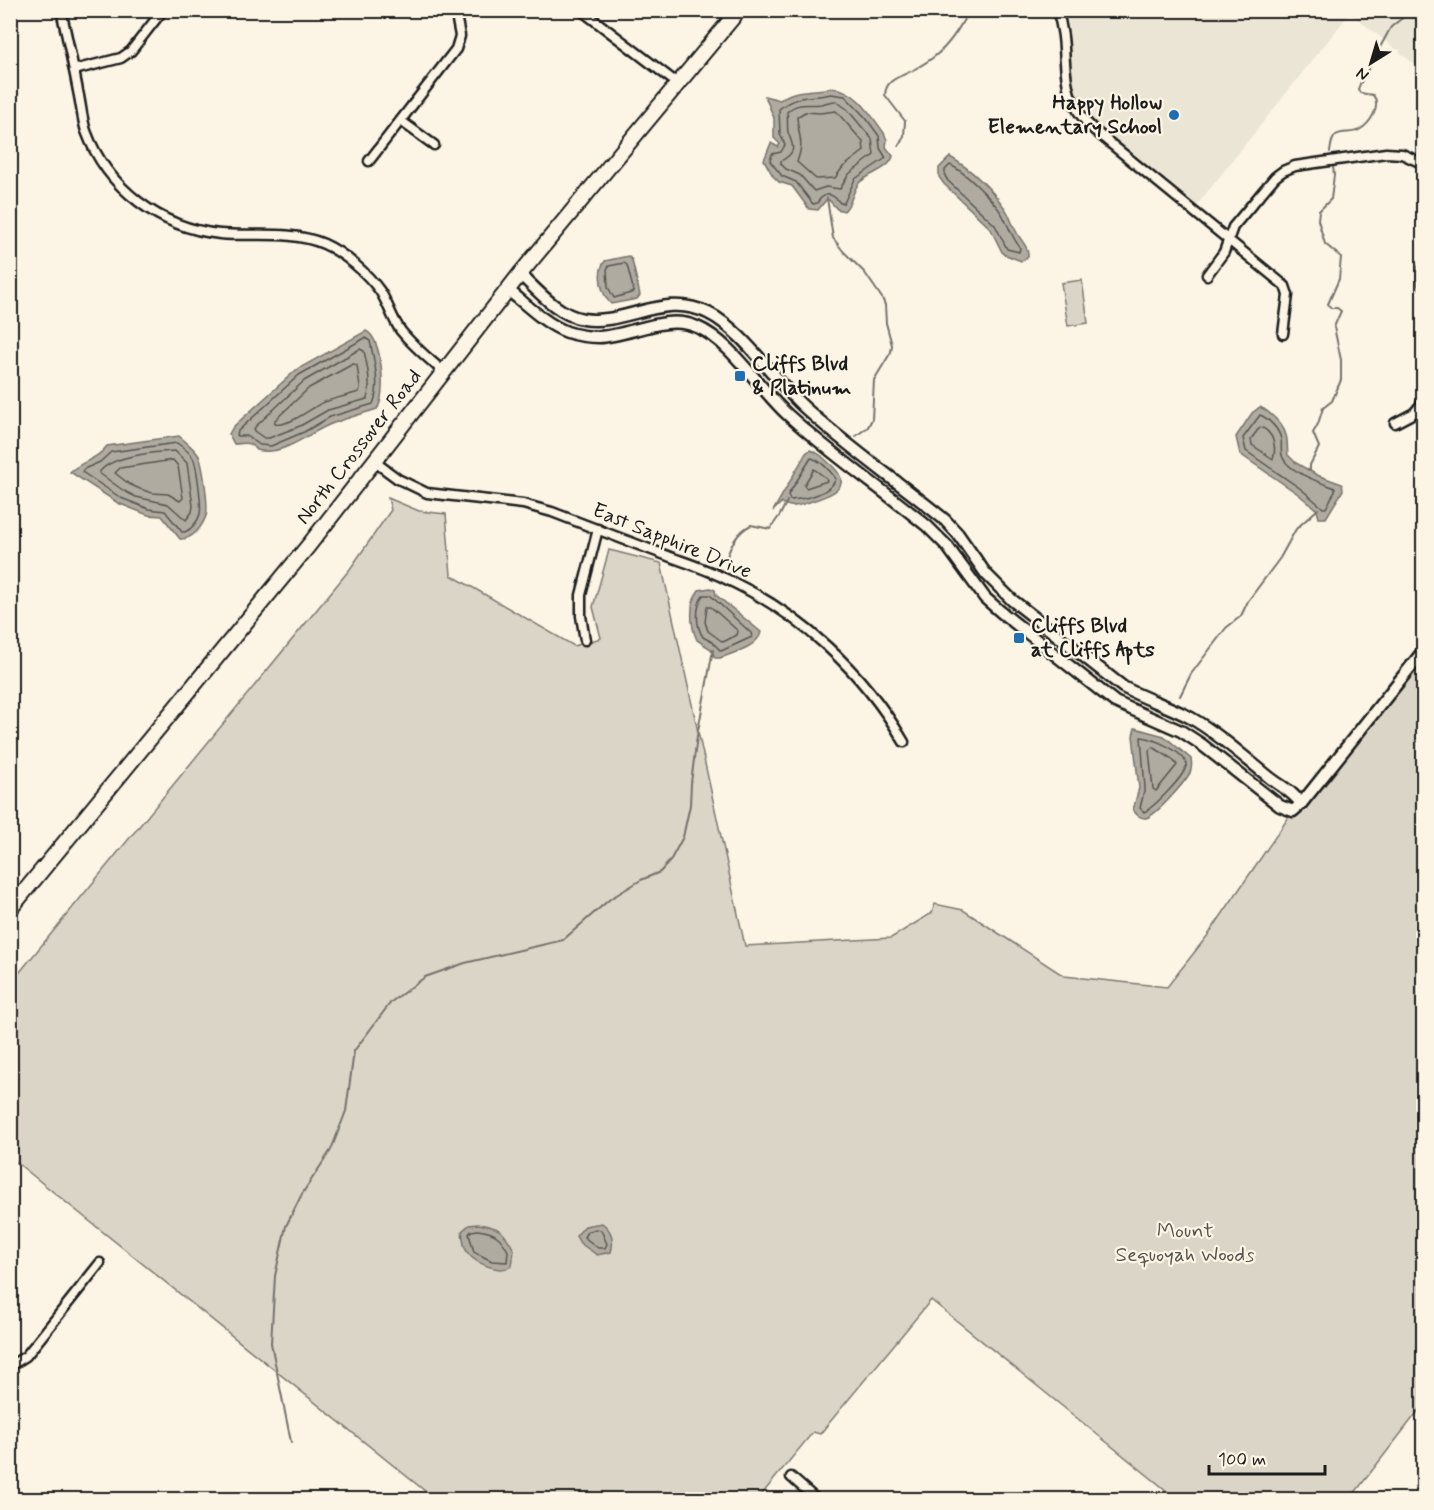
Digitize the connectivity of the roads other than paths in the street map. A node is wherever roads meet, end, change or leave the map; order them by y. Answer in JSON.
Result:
{"nodes":[{"id":1,"x":61,"y":10,"type":"edge"},
{"id":2,"x":163,"y":10,"type":"edge"},
{"id":3,"x":454,"y":10,"type":"edge"},
{"id":4,"x":581,"y":10,"type":"edge"},
{"id":5,"x":739,"y":10,"type":"edge"},
{"id":6,"x":1057,"y":10,"type":"edge"},
{"id":7,"x":74,"y":70,"type":"junction"},
{"id":8,"x":678,"y":84,"type":"junction"},
{"id":9,"x":401,"y":121,"type":"junction"},
{"id":10,"x":434,"y":145,"type":"dead end"},
{"id":11,"x":369,"y":161,"type":"dead end"},
{"id":12,"x":1424,"y":164,"type":"edge"},
{"id":13,"x":1229,"y":240,"type":"junction"},
{"id":14,"x":1424,"y":268,"type":"edge"},
{"id":15,"x":520,"y":274,"type":"junction"},
{"id":16,"x":1207,"y":275,"type":"dead end"},
{"id":17,"x":1424,"y":285,"type":"edge"},
{"id":18,"x":508,"y":290,"type":"junction"},
{"id":19,"x":1283,"y":334,"type":"dead end"},
{"id":20,"x":444,"y":372,"type":"junction"},
{"id":21,"x":1424,"y":401,"type":"edge"},
{"id":22,"x":1395,"y":423,"type":"dead end"},
{"id":23,"x":375,"y":462,"type":"junction"},
{"id":24,"x":598,"y":530,"type":"junction"},
{"id":25,"x":585,"y":640,"type":"dead end"},
{"id":26,"x":1424,"y":650,"type":"edge"},
{"id":27,"x":1206,"y":728,"type":"junction"},
{"id":28,"x":1197,"y":741,"type":"junction"},
{"id":29,"x":904,"y":742,"type":"dead end"},
{"id":30,"x":1301,"y":804,"type":"junction"},
{"id":31,"x":10,"y":909,"type":"edge"},
{"id":32,"x":100,"y":1263,"type":"dead end"},
{"id":33,"x":10,"y":1366,"type":"edge"},
{"id":34,"x":791,"y":1477,"type":"dead end"},
{"id":35,"x":817,"y":1500,"type":"edge"}],
"edges":[{"from":1,"to":7,"type":"street"},
{"from":2,"to":7,"type":"street"},
{"from":3,"to":9,"type":"street"},
{"from":4,"to":8,"type":"street"},
{"from":5,"to":8,"type":"main road","name":"North Crossover Road"},
{"from":6,"to":13,"type":"street"},
{"from":7,"to":20,"type":"street"},
{"from":8,"to":15,"type":"main road","name":"North Crossover Road"},
{"from":9,"to":10,"type":"street"},
{"from":9,"to":11,"type":"street"},
{"from":12,"to":13,"type":"street"},
{"from":13,"to":16,"type":"street"},
{"from":13,"to":19,"type":"street"},
{"from":14,"to":17,"type":"street"},
{"from":15,"to":18,"type":"main road","name":"North Crossover Road"},
{"from":15,"to":27,"type":"street"},
{"from":18,"to":20,"type":"main road","name":"North Crossover Road"},
{"from":18,"to":28,"type":"street"},
{"from":20,"to":23,"type":"main road","name":"North Crossover Road"},
{"from":21,"to":22,"type":"street"},
{"from":23,"to":24,"type":"street","name":"East Sapphire Drive"},
{"from":23,"to":31,"type":"main road","name":"North Crossover Road"},
{"from":24,"to":25,"type":"street"},
{"from":24,"to":29,"type":"street","name":"East Sapphire Drive"},
{"from":26,"to":30,"type":"street"},
{"from":27,"to":28,"type":"street"},
{"from":27,"to":30,"type":"street"},
{"from":28,"to":30,"type":"street"},
{"from":32,"to":33,"type":"street"},
{"from":34,"to":35,"type":"street"}]}
